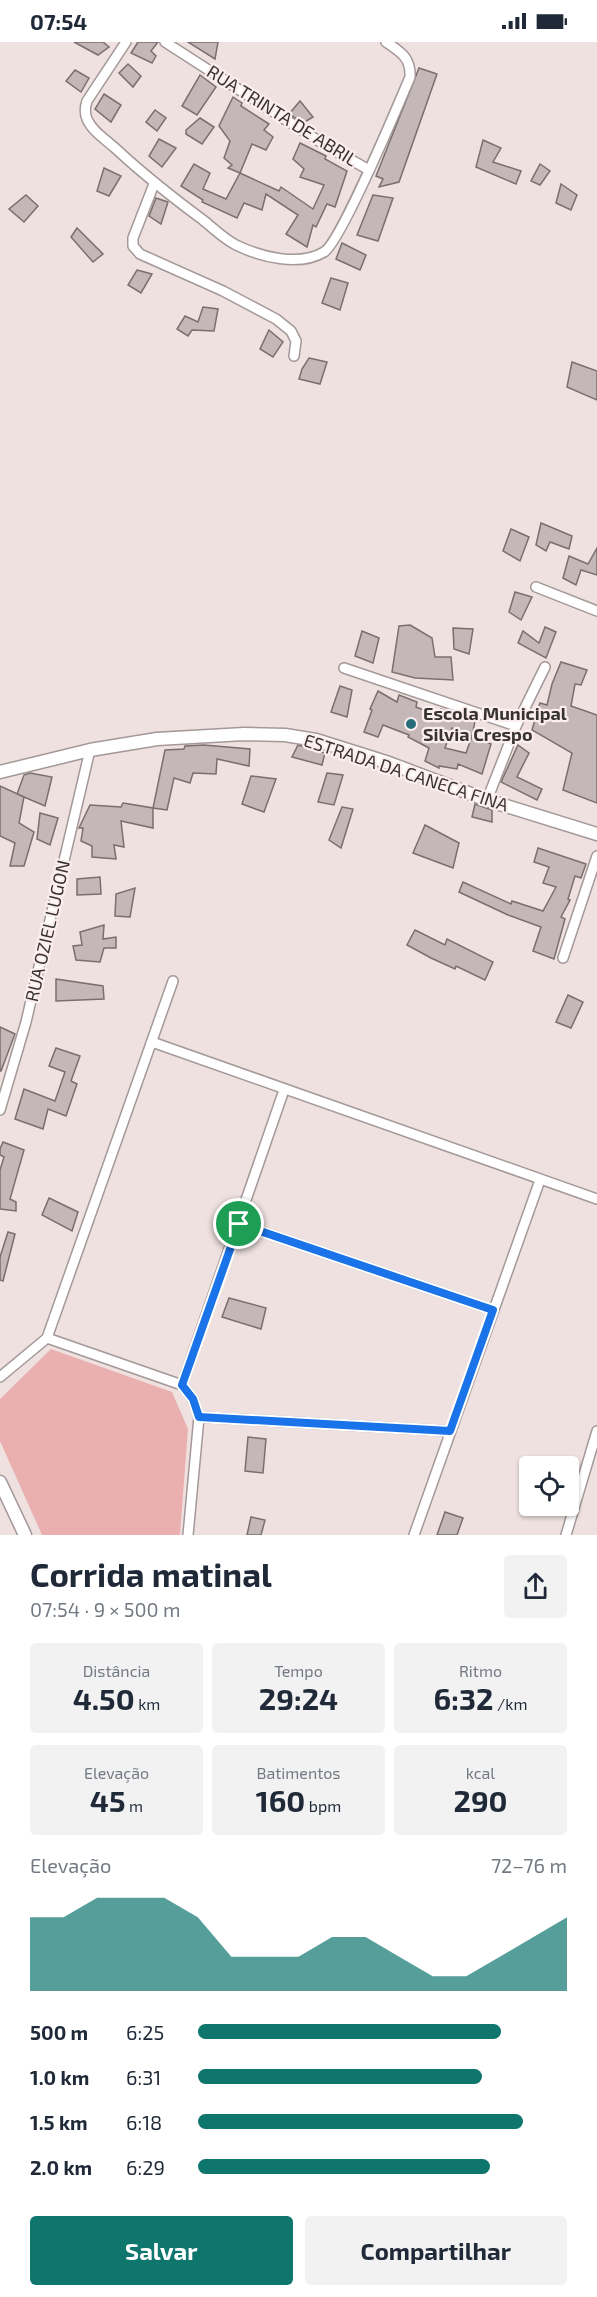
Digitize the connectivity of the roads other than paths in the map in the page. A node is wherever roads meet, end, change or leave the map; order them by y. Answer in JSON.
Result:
{"nodes":[{"id":1,"x":126,"y":42,"type":"edge"},
{"id":2,"x":165,"y":42,"type":"edge"},
{"id":3,"x":386,"y":42,"type":"edge"},
{"id":4,"x":369,"y":170,"type":"junction"},
{"id":5,"x":154,"y":184,"type":"junction"},
{"id":6,"x":294,"y":356,"type":"dead end"},
{"id":7,"x":536,"y":587,"type":"dead end"},
{"id":8,"x":597,"y":611,"type":"edge"},
{"id":9,"x":545,"y":667,"type":"dead end"},
{"id":10,"x":344,"y":668,"type":"dead end"},
{"id":11,"x":516,"y":726,"type":"junction"},
{"id":12,"x":90,"y":750,"type":"junction"},
{"id":13,"x":0,"y":772,"type":"edge"},
{"id":14,"x":487,"y":800,"type":"junction"},
{"id":15,"x":597,"y":834,"type":"edge"},
{"id":16,"x":597,"y":856,"type":"edge"},
{"id":17,"x":563,"y":958,"type":"dead end"},
{"id":18,"x":173,"y":981,"type":"dead end"},
{"id":19,"x":152,"y":1042,"type":"junction"},
{"id":20,"x":284,"y":1090,"type":"junction"},
{"id":21,"x":3,"y":1095,"type":"edge"},
{"id":22,"x":0,"y":1110,"type":"edge"},
{"id":23,"x":540,"y":1180,"type":"junction"},
{"id":24,"x":597,"y":1199,"type":"edge"},
{"id":25,"x":239,"y":1224,"type":"junction"},
{"id":26,"x":493,"y":1310,"type":"junction"},
{"id":27,"x":47,"y":1338,"type":"junction"},
{"id":28,"x":0,"y":1377,"type":"edge"},
{"id":29,"x":182,"y":1385,"type":"junction"},
{"id":30,"x":199,"y":1417,"type":"junction"},
{"id":31,"x":450,"y":1431,"type":"junction"},
{"id":32,"x":597,"y":1431,"type":"edge"},
{"id":33,"x":0,"y":1482,"type":"edge"},
{"id":34,"x":26,"y":1535,"type":"edge"},
{"id":35,"x":188,"y":1535,"type":"edge"},
{"id":36,"x":414,"y":1535,"type":"edge"},
{"id":37,"x":567,"y":1535,"type":"edge"}],
"edges":[{"from":1,"to":5,"type":"street"},
{"from":2,"to":4,"type":"street","name":"RUA TRINTA DE ABRIL"},
{"from":3,"to":4,"type":"street"},
{"from":4,"to":5,"type":"street"},
{"from":5,"to":6,"type":"street"},
{"from":7,"to":8,"type":"street"},
{"from":9,"to":11,"type":"street"},
{"from":10,"to":11,"type":"street"},
{"from":11,"to":14,"type":"street"},
{"from":12,"to":13,"type":"street","name":"ESTRADA DA CANECA FINA"},
{"from":12,"to":14,"type":"street","name":"ESTRADA DA CANECA FINA"},
{"from":12,"to":21,"type":"street","name":"RUA OZIEL LUGON"},
{"from":14,"to":15,"type":"street","name":"ESTRADA DA CANECA FINA"},
{"from":16,"to":17,"type":"street"},
{"from":18,"to":19,"type":"street"},
{"from":19,"to":20,"type":"street"},
{"from":19,"to":27,"type":"street"},
{"from":20,"to":23,"type":"street"},
{"from":20,"to":25,"type":"street"},
{"from":21,"to":22,"type":"street","name":"RUA OZIEL LUGON"},
{"from":23,"to":24,"type":"street"},
{"from":23,"to":26,"type":"street"},
{"from":25,"to":26,"type":"street"},
{"from":25,"to":29,"type":"street"},
{"from":26,"to":31,"type":"street"},
{"from":27,"to":28,"type":"street"},
{"from":27,"to":29,"type":"street"},
{"from":29,"to":30,"type":"street"},
{"from":30,"to":31,"type":"street"},
{"from":30,"to":35,"type":"street"},
{"from":31,"to":36,"type":"street"},
{"from":32,"to":37,"type":"street"},
{"from":33,"to":34,"type":"street"}]}
